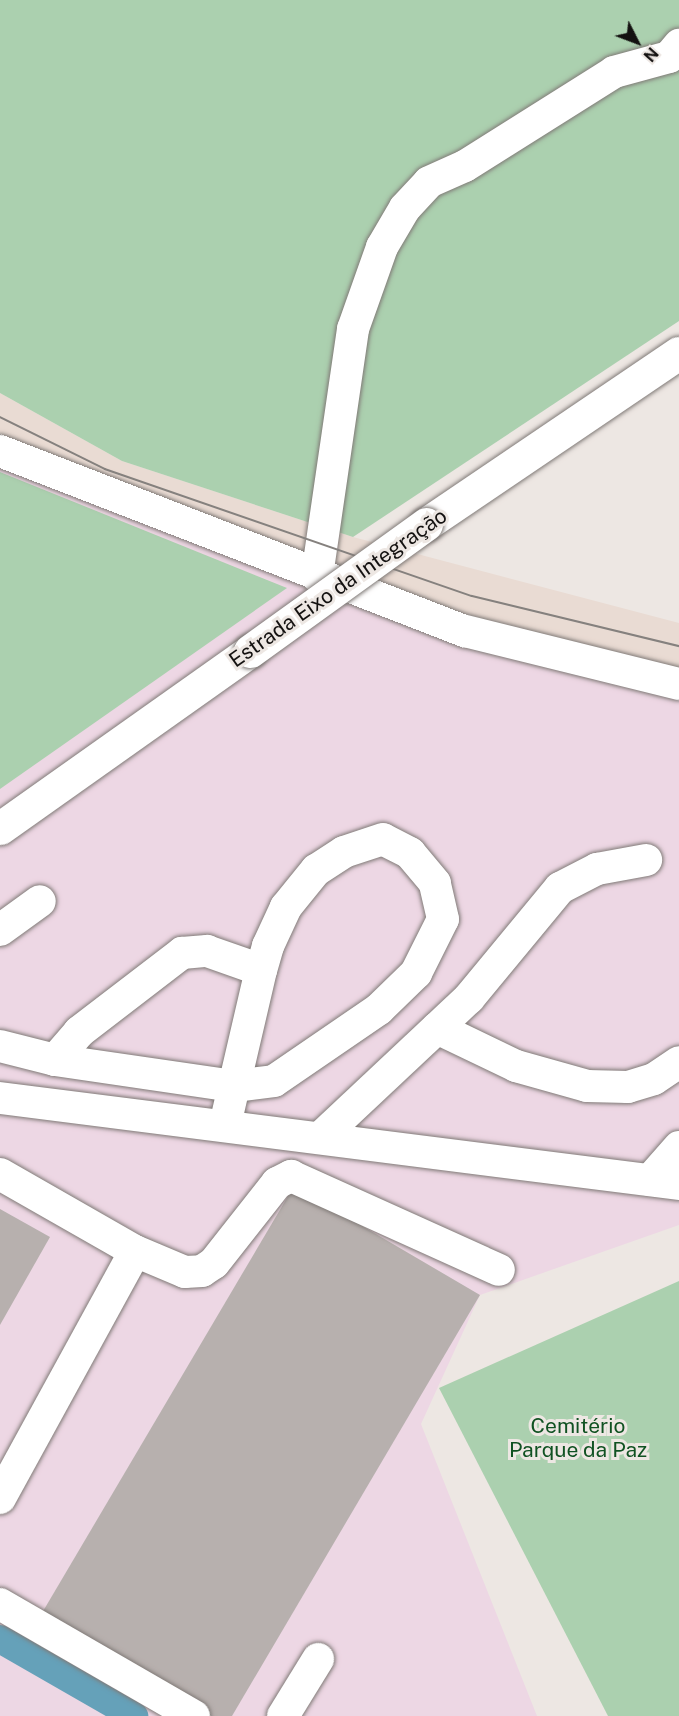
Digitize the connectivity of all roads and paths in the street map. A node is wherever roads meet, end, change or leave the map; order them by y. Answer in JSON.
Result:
{"nodes":[{"id":1,"x":679,"y":45,"type":"edge"},
{"id":2,"x":679,"y":353,"type":"edge"},
{"id":3,"x":0,"y":451,"type":"edge"},
{"id":4,"x":317,"y":576,"type":"junction"},
{"id":5,"x":679,"y":684,"type":"edge"},
{"id":6,"x":0,"y":828,"type":"edge"},
{"id":7,"x":646,"y":861,"type":"dead end"},
{"id":8,"x":40,"y":901,"type":"dead end"},
{"id":9,"x":0,"y":930,"type":"edge"},
{"id":10,"x":261,"y":970,"type":"junction"},
{"id":11,"x":437,"y":1028,"type":"junction"},
{"id":12,"x":0,"y":1046,"type":"edge"},
{"id":13,"x":56,"y":1060,"type":"junction"},
{"id":14,"x":679,"y":1062,"type":"edge"},
{"id":15,"x":234,"y":1086,"type":"junction"},
{"id":16,"x":0,"y":1098,"type":"edge"},
{"id":17,"x":225,"y":1125,"type":"junction"},
{"id":18,"x":321,"y":1137,"type":"junction"},
{"id":19,"x":679,"y":1147,"type":"edge"},
{"id":20,"x":0,"y":1174,"type":"edge"},
{"id":21,"x":664,"y":1182,"type":"edge"},
{"id":22,"x":135,"y":1251,"type":"junction"},
{"id":23,"x":499,"y":1270,"type":"dead end"},
{"id":24,"x":0,"y":1498,"type":"edge"},
{"id":25,"x":0,"y":1604,"type":"edge"},
{"id":26,"x":318,"y":1659,"type":"dead end"},
{"id":27,"x":194,"y":1716,"type":"edge"},
{"id":28,"x":283,"y":1716,"type":"edge"}],
"edges":[{"from":1,"to":4,"type":"lane"},
{"from":2,"to":6,"type":"main road","name":"Estrada Eixo da Integração","bridge":true},
{"from":3,"to":4,"type":"lane"},
{"from":4,"to":5,"type":"lane"},
{"from":7,"to":11,"type":"lane"},
{"from":8,"to":9,"type":"lane"},
{"from":10,"to":13,"type":"lane"},
{"from":10,"to":15,"type":"lane"},
{"from":10,"to":15,"type":"lane"},
{"from":11,"to":14,"type":"lane"},
{"from":11,"to":18,"type":"lane"},
{"from":12,"to":13,"type":"lane"},
{"from":13,"to":15,"type":"lane"},
{"from":15,"to":17,"type":"lane"},
{"from":16,"to":17,"type":"lane"},
{"from":17,"to":18,"type":"lane"},
{"from":18,"to":21,"type":"lane"},
{"from":19,"to":21,"type":"lane"},
{"from":20,"to":22,"type":"lane"},
{"from":22,"to":23,"type":"lane"},
{"from":22,"to":24,"type":"lane"},
{"from":25,"to":27,"type":"lane"},
{"from":26,"to":28,"type":"lane"}]}
